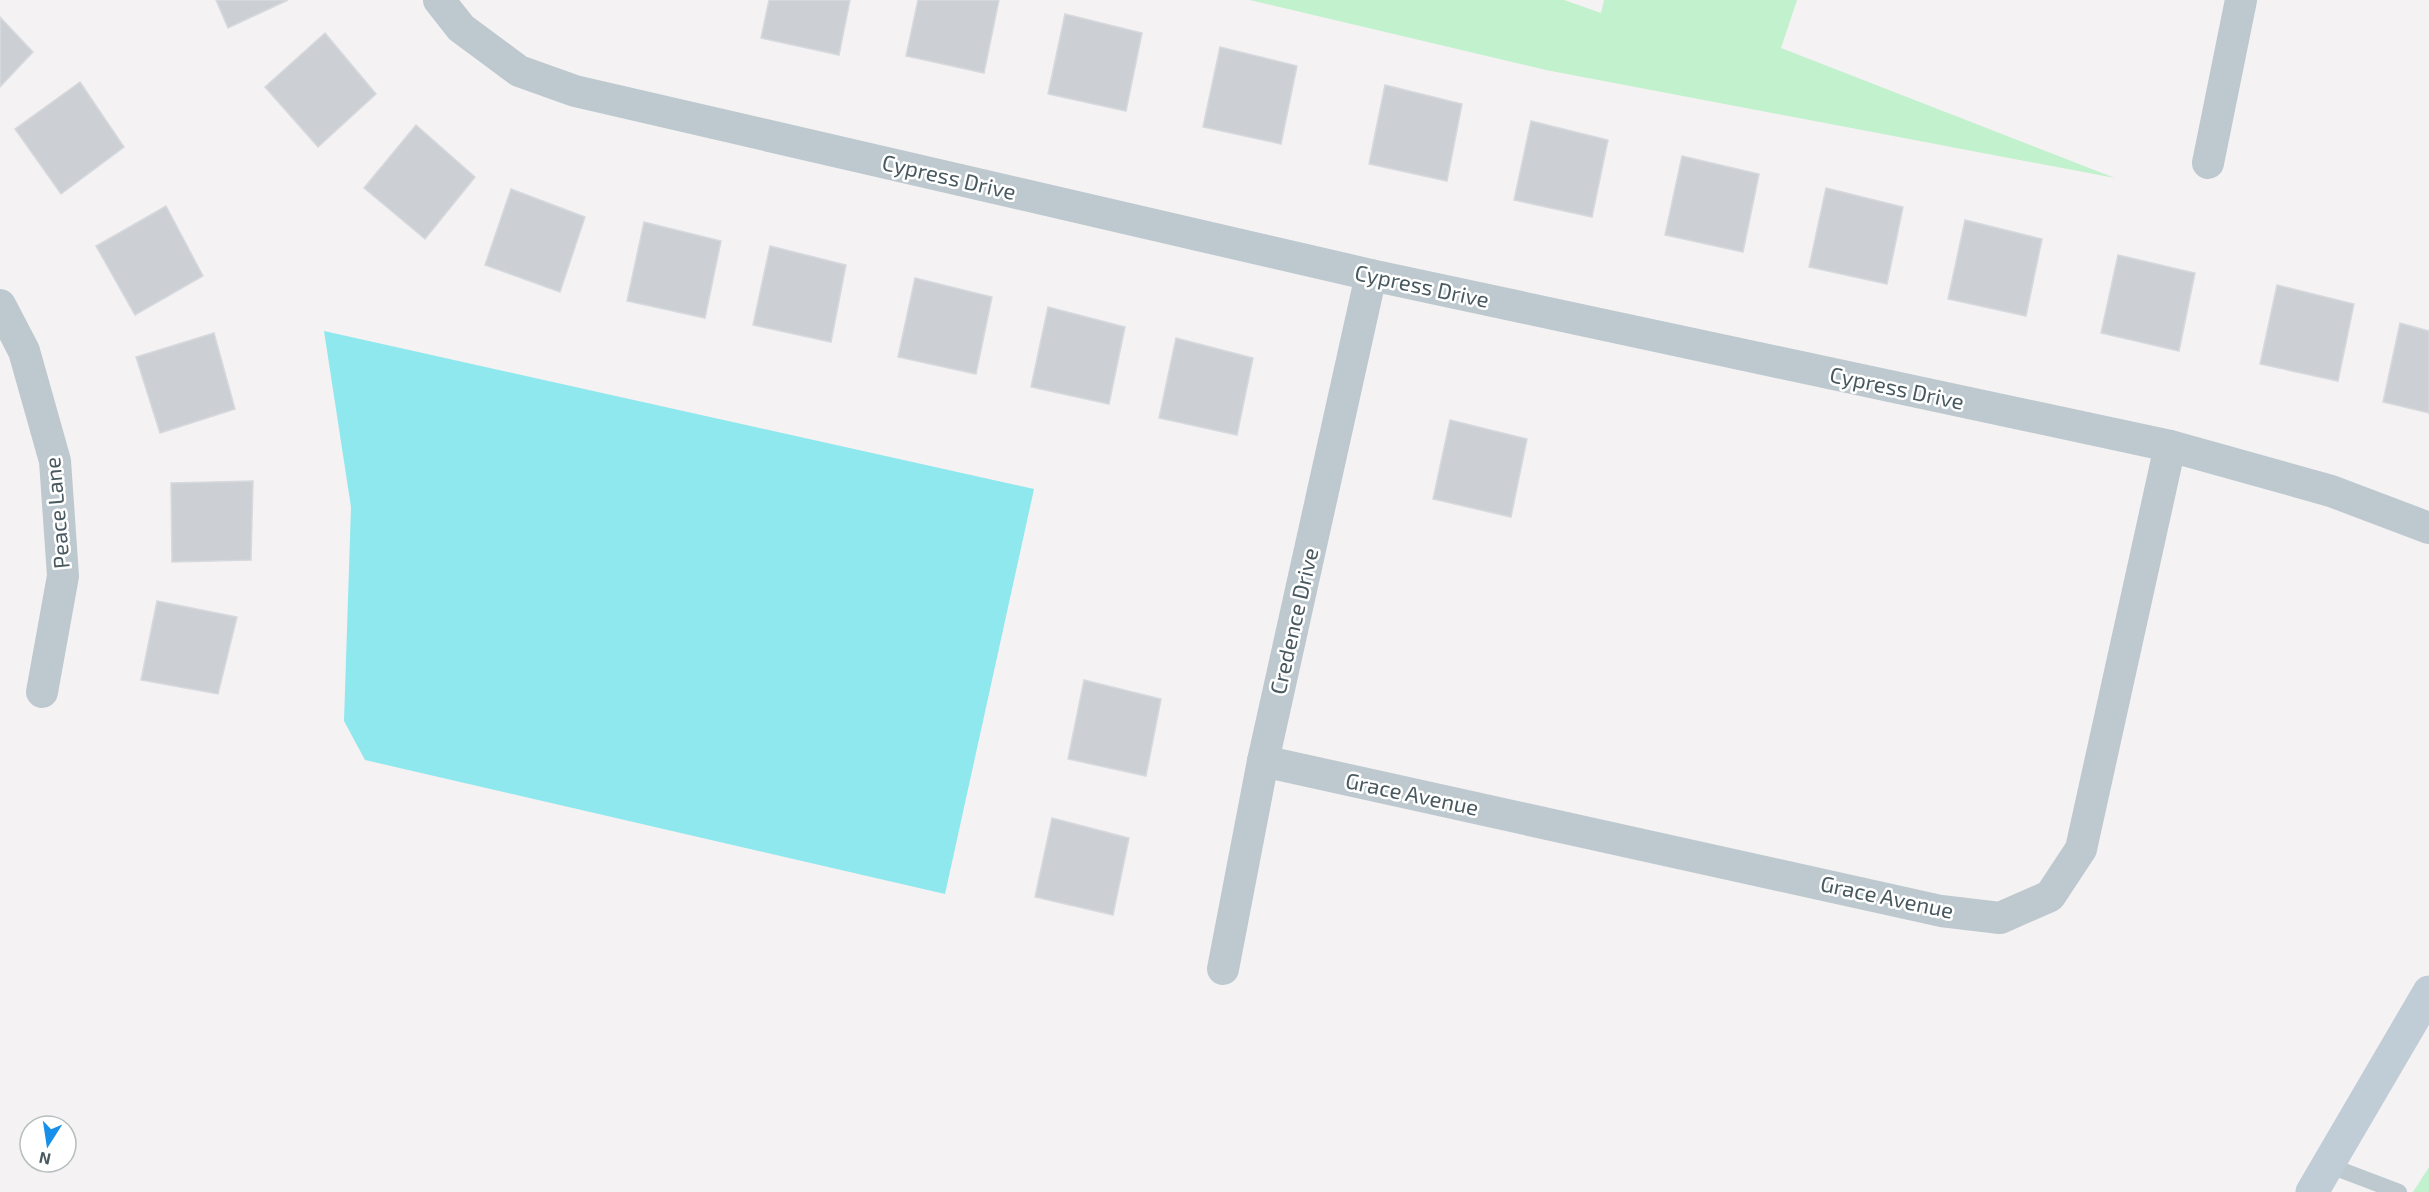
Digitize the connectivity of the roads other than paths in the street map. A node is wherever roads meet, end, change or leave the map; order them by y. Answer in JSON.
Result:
{"nodes":[{"id":1,"x":439,"y":0,"type":"edge"},
{"id":2,"x":2241,"y":0,"type":"edge"},
{"id":3,"x":2208,"y":163,"type":"dead end"},
{"id":4,"x":1371,"y":275,"type":"junction"},
{"id":5,"x":0,"y":305,"type":"edge"},
{"id":6,"x":2170,"y":446,"type":"junction"},
{"id":7,"x":2429,"y":528,"type":"edge"},
{"id":8,"x":42,"y":692,"type":"dead end"},
{"id":9,"x":1263,"y":761,"type":"junction"},
{"id":10,"x":1223,"y":969,"type":"dead end"},
{"id":11,"x":2429,"y":992,"type":"edge"},
{"id":12,"x":2320,"y":1179,"type":"edge"},
{"id":13,"x":2398,"y":1192,"type":"edge"}],
"edges":[{"from":1,"to":4,"type":"street","name":"Cypress Drive"},
{"from":2,"to":3,"type":"street"},
{"from":4,"to":6,"type":"street","name":"Cypress Drive"},
{"from":4,"to":9,"type":"street","name":"Credence Drive"},
{"from":5,"to":8,"type":"street","name":"Peace Lane"},
{"from":6,"to":7,"type":"street","name":"Cypress Drive"},
{"from":6,"to":9,"type":"street","name":"Grace Avenue"},
{"from":9,"to":10,"type":"street","name":"Credence Drive"},
{"from":11,"to":12,"type":"street"},
{"from":12,"to":13,"type":"lane"}]}
